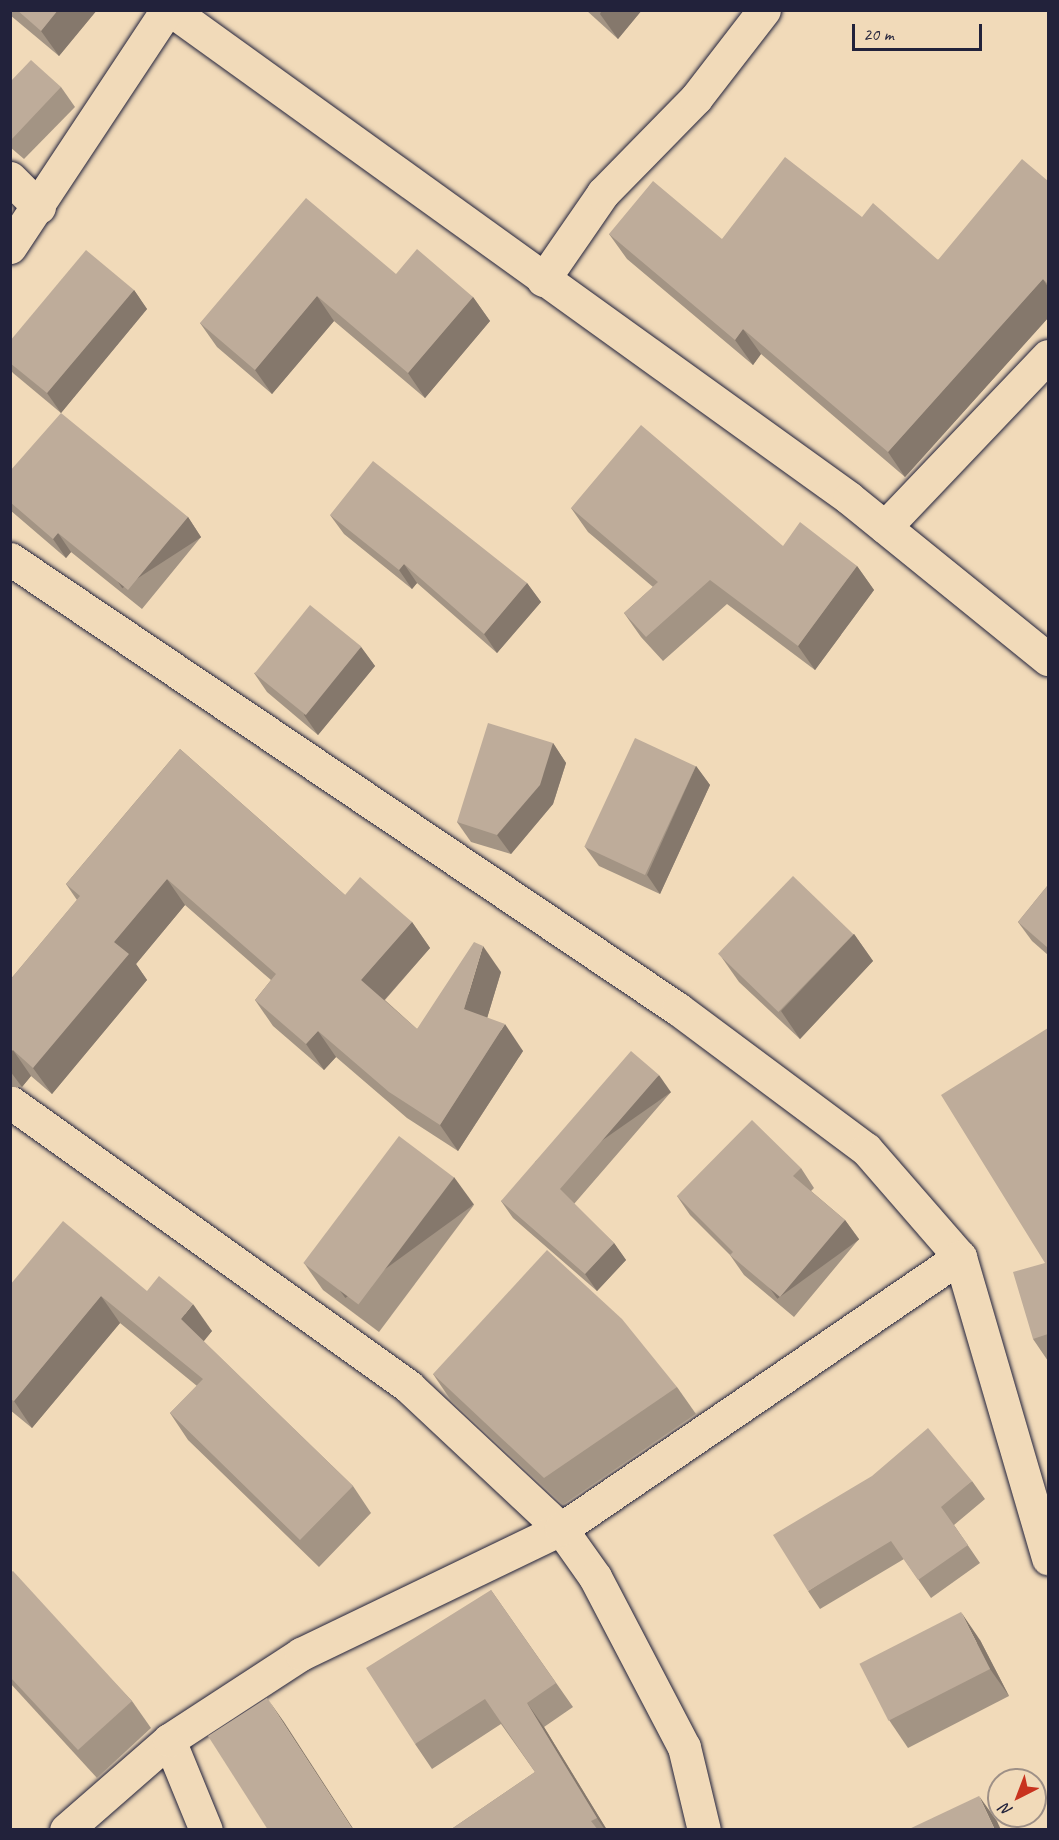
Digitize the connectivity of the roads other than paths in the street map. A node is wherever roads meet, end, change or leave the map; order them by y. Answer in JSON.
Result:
{"nodes":[{"id":1,"x":169,"y":10,"type":"edge"},
{"id":2,"x":764,"y":10,"type":"edge"},
{"id":3,"x":10,"y":178,"type":"edge"},
{"id":4,"x":39,"y":207,"type":"junction"},
{"id":5,"x":10,"y":247,"type":"edge"},
{"id":6,"x":543,"y":280,"type":"junction"},
{"id":7,"x":1048,"y":356,"type":"edge"},
{"id":8,"x":885,"y":527,"type":"junction"},
{"id":9,"x":10,"y":559,"type":"edge"},
{"id":10,"x":1048,"y":659,"type":"edge"},
{"id":11,"x":10,"y":1102,"type":"edge"},
{"id":12,"x":960,"y":1257,"type":"junction"},
{"id":13,"x":561,"y":1529,"type":"junction"},
{"id":14,"x":1048,"y":1558,"type":"edge"},
{"id":15,"x":169,"y":1740,"type":"junction"},
{"id":16,"x":66,"y":1830,"type":"edge"},
{"id":17,"x":206,"y":1830,"type":"edge"},
{"id":18,"x":704,"y":1830,"type":"edge"}],
"edges":[{"from":1,"to":4,"type":"street"},
{"from":1,"to":6,"type":"street"},
{"from":2,"to":6,"type":"street"},
{"from":3,"to":4,"type":"street"},
{"from":4,"to":5,"type":"street"},
{"from":6,"to":8,"type":"street"},
{"from":7,"to":8,"type":"street"},
{"from":8,"to":10,"type":"street"},
{"from":9,"to":12,"type":"street"},
{"from":11,"to":13,"type":"street"},
{"from":12,"to":13,"type":"street"},
{"from":12,"to":14,"type":"street"},
{"from":13,"to":15,"type":"street"},
{"from":13,"to":18,"type":"street"},
{"from":15,"to":16,"type":"street"},
{"from":15,"to":17,"type":"street"}]}
